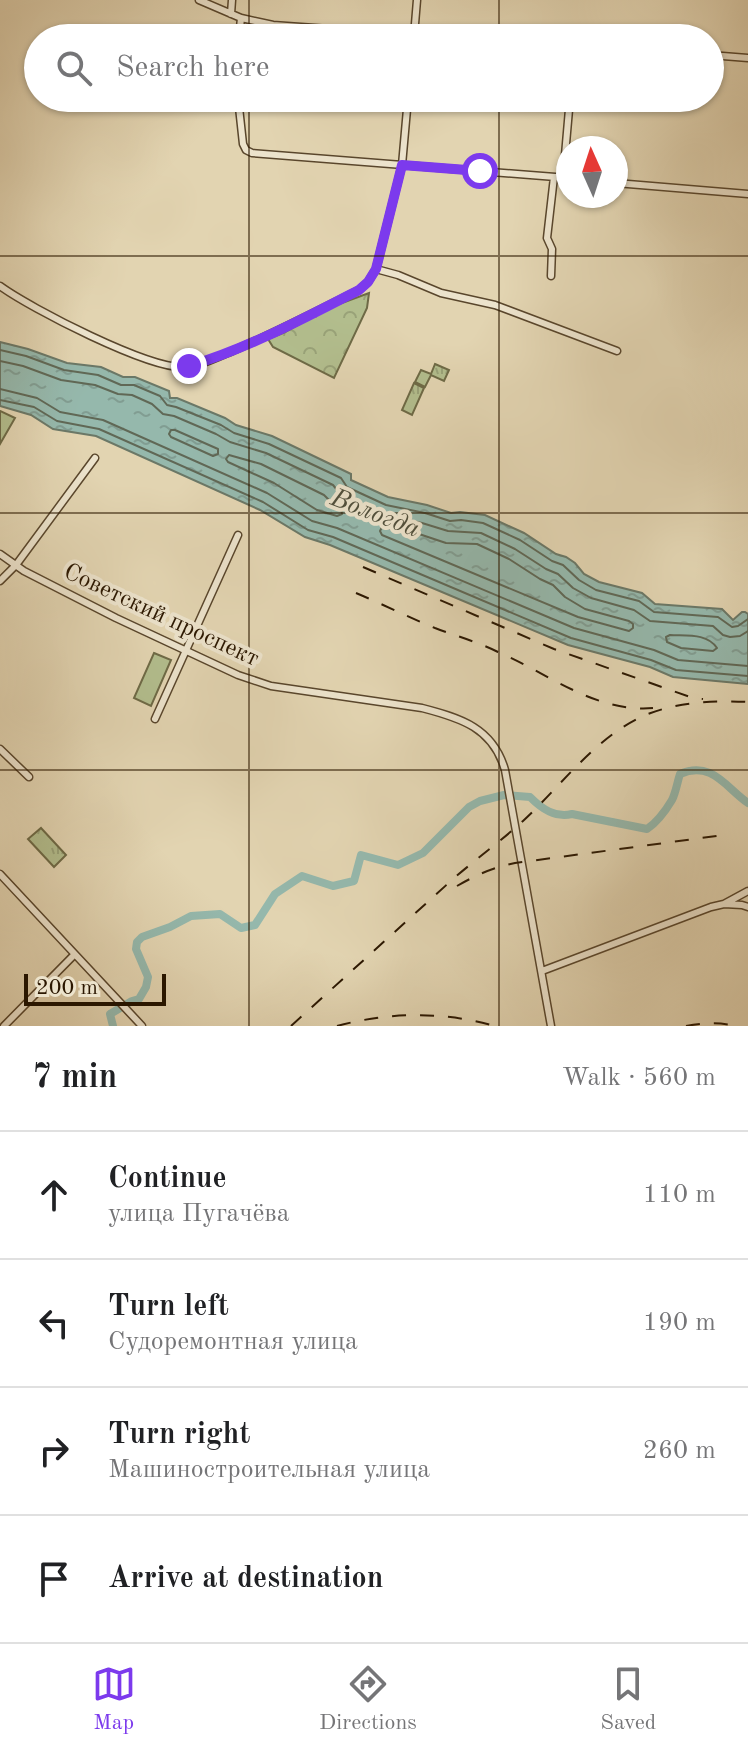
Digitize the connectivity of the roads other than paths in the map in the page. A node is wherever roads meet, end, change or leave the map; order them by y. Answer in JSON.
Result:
{"nodes":[{"id":1,"x":199,"y":0,"type":"edge"},
{"id":2,"x":232,"y":0,"type":"edge"},
{"id":3,"x":417,"y":0,"type":"edge"},
{"id":4,"x":231,"y":14,"type":"junction"},
{"id":5,"x":241,"y":18,"type":"junction"},
{"id":6,"x":240,"y":24,"type":"edge"},
{"id":7,"x":268,"y":24,"type":"edge"},
{"id":8,"x":415,"y":24,"type":"edge"},
{"id":9,"x":724,"y":56,"type":"edge"},
{"id":10,"x":748,"y":58,"type":"edge"},
{"id":11,"x":240,"y":112,"type":"edge"},
{"id":12,"x":407,"y":112,"type":"edge"},
{"id":13,"x":569,"y":112,"type":"edge"},
{"id":14,"x":568,"y":136,"type":"edge"},
{"id":15,"x":402,"y":165,"type":"junction"},
{"id":16,"x":554,"y":177,"type":"joint"},
{"id":17,"x":628,"y":184,"type":"edge"},
{"id":18,"x":748,"y":194,"type":"edge"},
{"id":19,"x":376,"y":269,"type":"junction"},
{"id":20,"x":551,"y":276,"type":"dead end"},
{"id":21,"x":0,"y":286,"type":"edge"},
{"id":22,"x":617,"y":351,"type":"dead end"},
{"id":23,"x":95,"y":458,"type":"dead end"},
{"id":24,"x":238,"y":535,"type":"dead end"},
{"id":25,"x":0,"y":554,"type":"edge"},
{"id":26,"x":16,"y":565,"type":"junction"},
{"id":27,"x":0,"y":581,"type":"edge"},
{"id":28,"x":185,"y":650,"type":"junction"},
{"id":29,"x":155,"y":719,"type":"dead end"},
{"id":30,"x":0,"y":749,"type":"edge"},
{"id":31,"x":29,"y":777,"type":"dead end"},
{"id":32,"x":0,"y":874,"type":"edge"},
{"id":33,"x":748,"y":891,"type":"edge"},
{"id":34,"x":724,"y":904,"type":"junction"},
{"id":35,"x":748,"y":907,"type":"edge"},
{"id":36,"x":74,"y":955,"type":"junction"},
{"id":37,"x":542,"y":971,"type":"junction"},
{"id":38,"x":4,"y":1026,"type":"edge"},
{"id":39,"x":142,"y":1026,"type":"edge"},
{"id":40,"x":551,"y":1026,"type":"edge"}],
"edges":[{"from":1,"to":4,"type":"street"},
{"from":2,"to":4,"type":"street"},
{"from":3,"to":8,"type":"street"},
{"from":4,"to":5,"type":"street"},
{"from":5,"to":6,"type":"street"},
{"from":5,"to":7,"type":"street"},
{"from":9,"to":10,"type":"street"},
{"from":11,"to":15,"type":"street"},
{"from":12,"to":15,"type":"street"},
{"from":13,"to":14,"type":"street"},
{"from":15,"to":16,"type":"street"},
{"from":15,"to":19,"type":"street"},
{"from":16,"to":20,"type":"street"},
{"from":17,"to":18,"type":"street"},
{"from":19,"to":21,"type":"street"},
{"from":19,"to":22,"type":"street"},
{"from":23,"to":26,"type":"street"},
{"from":24,"to":28,"type":"street"},
{"from":25,"to":26,"type":"street","name":"Советский проспект"},
{"from":26,"to":27,"type":"street"},
{"from":26,"to":28,"type":"street","name":"Советский проспект"},
{"from":28,"to":29,"type":"street"},
{"from":28,"to":37,"type":"street","name":"Советский проспект"},
{"from":30,"to":31,"type":"street"},
{"from":32,"to":36,"type":"street"},
{"from":33,"to":34,"type":"street"},
{"from":34,"to":35,"type":"street"},
{"from":34,"to":37,"type":"street"},
{"from":36,"to":38,"type":"street"},
{"from":36,"to":39,"type":"street"},
{"from":37,"to":40,"type":"street","name":"Советский проспект"}]}
